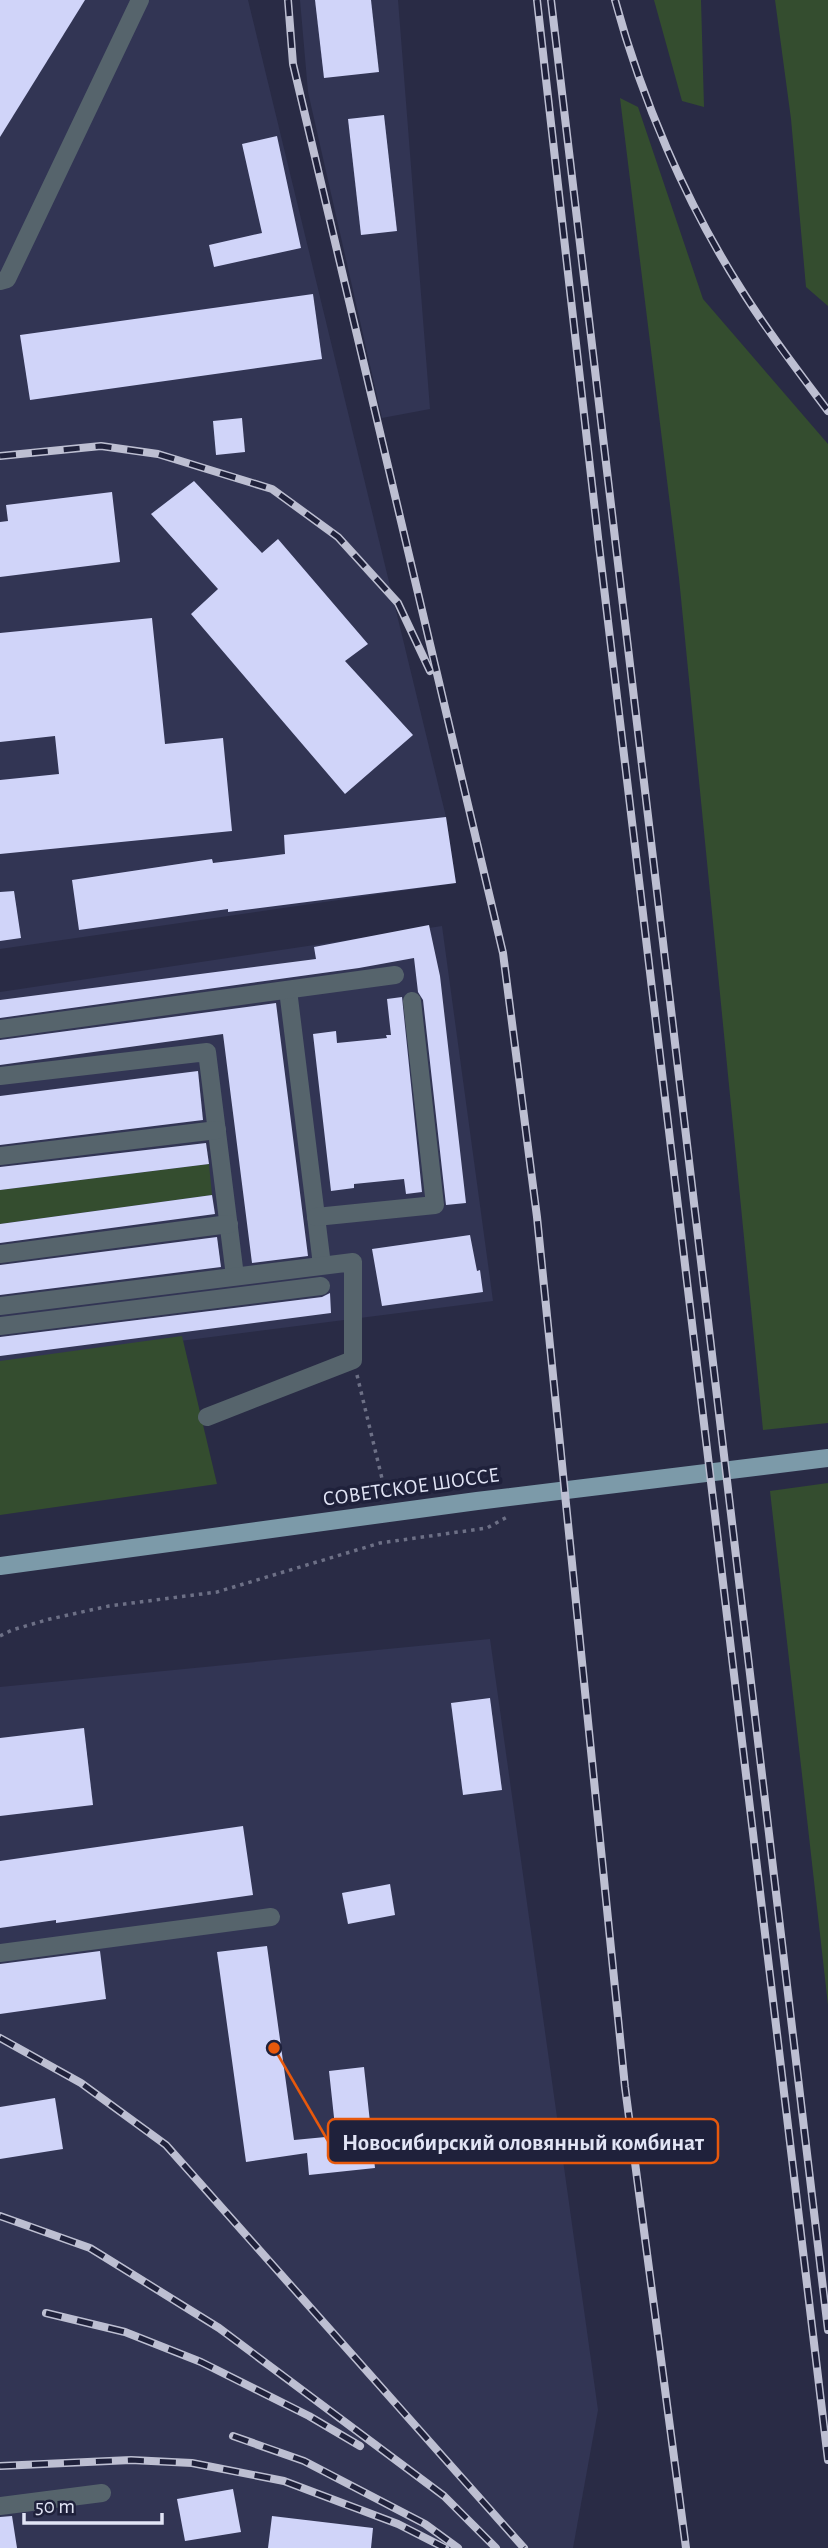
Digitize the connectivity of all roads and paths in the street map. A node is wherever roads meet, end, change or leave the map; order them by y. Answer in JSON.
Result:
{"nodes":[{"id":1,"x":140,"y":0,"type":"edge"},
{"id":2,"x":0,"y":281,"type":"edge"},
{"id":3,"x":395,"y":975,"type":"dead end"},
{"id":4,"x":288,"y":990,"type":"junction"},
{"id":5,"x":412,"y":1001,"type":"dead end"},
{"id":6,"x":0,"y":1029,"type":"edge"},
{"id":7,"x":0,"y":1076,"type":"edge"},
{"id":8,"x":217,"y":1130,"type":"junction"},
{"id":9,"x":0,"y":1156,"type":"edge"},
{"id":10,"x":316,"y":1217,"type":"junction"},
{"id":11,"x":229,"y":1223,"type":"junction"},
{"id":12,"x":0,"y":1254,"type":"edge"},
{"id":13,"x":322,"y":1265,"type":"junction"},
{"id":14,"x":235,"y":1276,"type":"junction"},
{"id":15,"x":321,"y":1286,"type":"dead end"},
{"id":16,"x":0,"y":1306,"type":"edge"},
{"id":17,"x":0,"y":1326,"type":"edge"},
{"id":18,"x":353,"y":1360,"type":"junction"},
{"id":19,"x":206,"y":1417,"type":"dead end"},
{"id":20,"x":828,"y":1458,"type":"edge"},
{"id":21,"x":400,"y":1494,"type":"dead end"},
{"id":22,"x":505,"y":1517,"type":"dead end"},
{"id":23,"x":0,"y":1566,"type":"edge"},
{"id":24,"x":0,"y":1636,"type":"edge"},
{"id":25,"x":271,"y":1917,"type":"dead end"},
{"id":26,"x":0,"y":1953,"type":"edge"},
{"id":27,"x":102,"y":2493,"type":"dead end"},
{"id":28,"x":0,"y":2505,"type":"edge"}],
"edges":[{"from":1,"to":2,"type":"lane"},
{"from":3,"to":4,"type":"lane"},
{"from":4,"to":6,"type":"lane"},
{"from":4,"to":10,"type":"lane"},
{"from":5,"to":10,"type":"lane"},
{"from":7,"to":8,"type":"lane"},
{"from":8,"to":9,"type":"lane"},
{"from":8,"to":11,"type":"lane"},
{"from":10,"to":13,"type":"lane"},
{"from":11,"to":12,"type":"lane"},
{"from":11,"to":14,"type":"lane"},
{"from":13,"to":14,"type":"lane"},
{"from":13,"to":18,"type":"lane"},
{"from":14,"to":16,"type":"lane"},
{"from":15,"to":17,"type":"lane"},
{"from":18,"to":19,"type":"lane"},
{"from":18,"to":21,"type":"path"},
{"from":20,"to":23,"type":"main road","name":"СОВЕТСКОЕ ШОССЕ"},
{"from":22,"to":24,"type":"path"},
{"from":25,"to":26,"type":"lane"},
{"from":27,"to":28,"type":"lane"}]}
